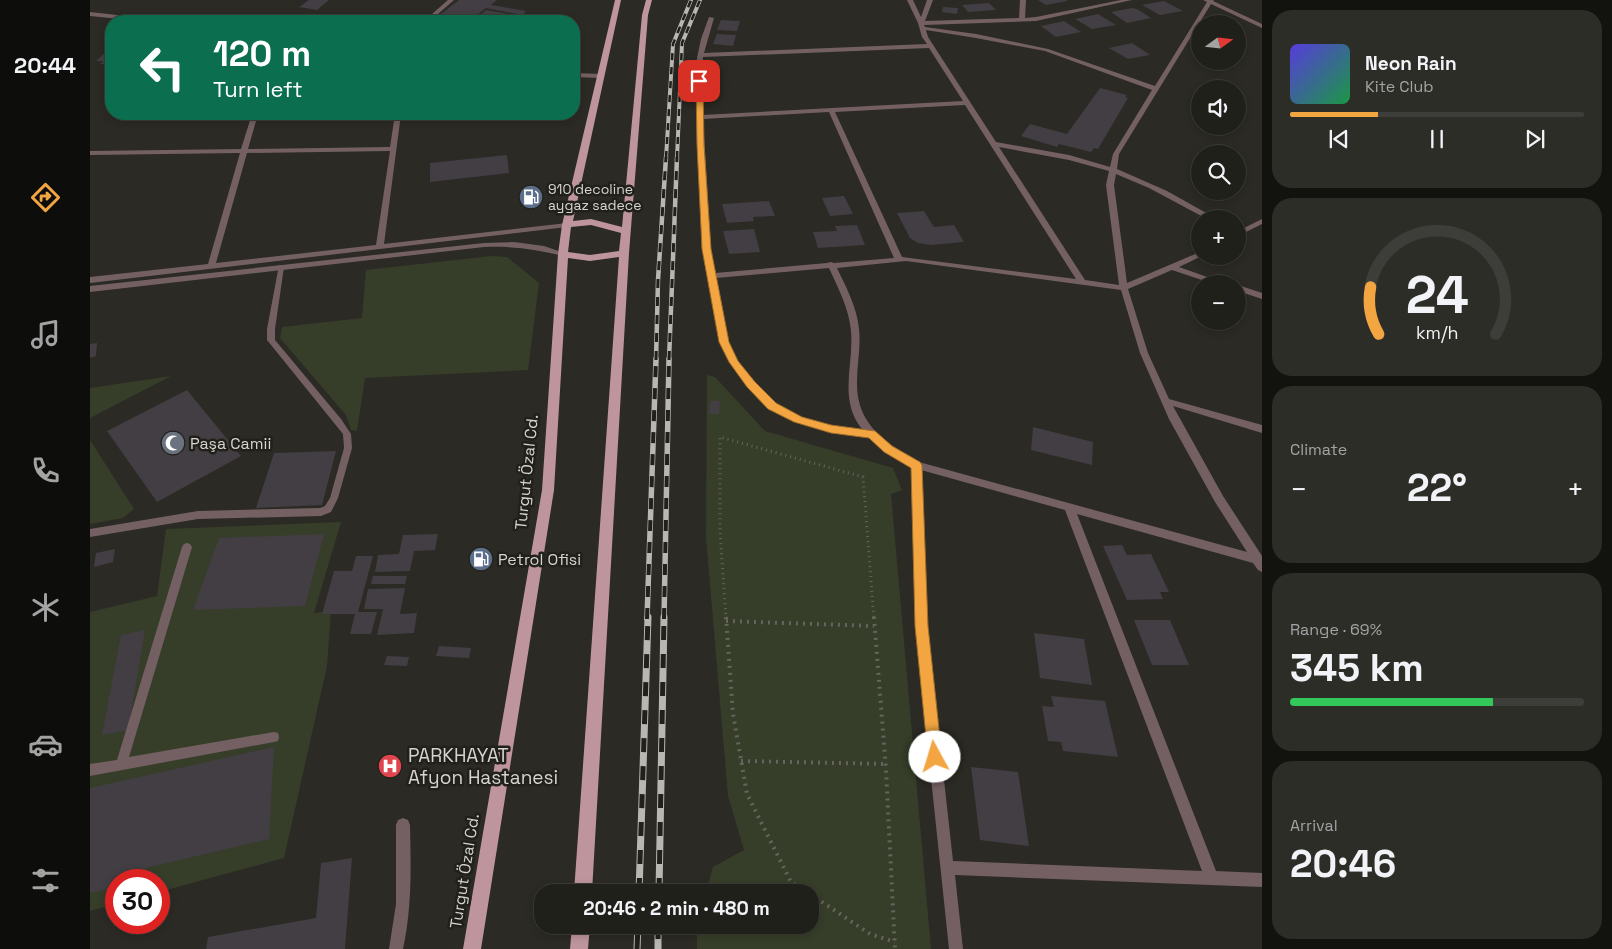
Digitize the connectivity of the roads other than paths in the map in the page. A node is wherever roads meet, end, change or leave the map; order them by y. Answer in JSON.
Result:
{"nodes":[{"id":1,"x":451,"y":0,"type":"edge"},
{"id":2,"x":618,"y":0,"type":"edge"},
{"id":3,"x":649,"y":0,"type":"edge"},
{"id":4,"x":910,"y":0,"type":"edge"},
{"id":5,"x":930,"y":0,"type":"edge"},
{"id":6,"x":1023,"y":0,"type":"edge"},
{"id":7,"x":1128,"y":0,"type":"edge"},
{"id":8,"x":1210,"y":1,"type":"edge"},
{"id":9,"x":90,"y":14,"type":"edge"},
{"id":10,"x":434,"y":15,"type":"edge"},
{"id":11,"x":105,"y":16,"type":"edge"},
{"id":12,"x":711,"y":18,"type":"dead end"},
{"id":13,"x":1022,"y":19,"type":"junction"},
{"id":14,"x":1262,"y":21,"type":"edge"},
{"id":15,"x":922,"y":25,"type":"junction"},
{"id":16,"x":1262,"y":26,"type":"edge"},
{"id":17,"x":931,"y":46,"type":"junction"},
{"id":18,"x":701,"y":55,"type":"junction"},
{"id":19,"x":580,"y":75,"type":"edge"},
{"id":20,"x":601,"y":76,"type":"junction"},
{"id":21,"x":1156,"y":89,"type":"junction"},
{"id":22,"x":967,"y":103,"type":"junction"},
{"id":23,"x":832,"y":110,"type":"junction"},
{"id":24,"x":700,"y":117,"type":"junction"},
{"id":25,"x":253,"y":120,"type":"edge"},
{"id":26,"x":397,"y":120,"type":"edge"},
{"id":27,"x":994,"y":144,"type":"junction"},
{"id":28,"x":393,"y":148,"type":"junction"},
{"id":29,"x":245,"y":152,"type":"junction"},
{"id":30,"x":90,"y":153,"type":"edge"},
{"id":31,"x":1113,"y":170,"type":"junction"},
{"id":32,"x":1197,"y":210,"type":"edge"},
{"id":33,"x":1262,"y":221,"type":"edge"},
{"id":34,"x":567,"y":225,"type":"junction"},
{"id":35,"x":1246,"y":229,"type":"edge"},
{"id":36,"x":626,"y":231,"type":"junction"},
{"id":37,"x":380,"y":247,"type":"junction"},
{"id":38,"x":624,"y":253,"type":"junction"},
{"id":39,"x":563,"y":254,"type":"junction"},
{"id":40,"x":1191,"y":258,"type":"edge"},
{"id":41,"x":899,"y":260,"type":"junction"},
{"id":42,"x":831,"y":264,"type":"junction"},
{"id":43,"x":211,"y":266,"type":"junction"},
{"id":44,"x":1172,"y":267,"type":"junction"},
{"id":45,"x":281,"y":268,"type":"junction"},
{"id":46,"x":1196,"y":275,"type":"edge"},
{"id":47,"x":712,"y":276,"type":"junction"},
{"id":48,"x":90,"y":280,"type":"edge"},
{"id":49,"x":1082,"y":282,"type":"junction"},
{"id":50,"x":1124,"y":288,"type":"junction"},
{"id":51,"x":90,"y":289,"type":"edge"},
{"id":52,"x":1246,"y":291,"type":"edge"},
{"id":53,"x":1262,"y":296,"type":"edge"},
{"id":54,"x":1166,"y":401,"type":"junction"},
{"id":55,"x":1262,"y":429,"type":"edge"},
{"id":56,"x":872,"y":434,"type":"junction"},
{"id":57,"x":916,"y":465,"type":"junction"},
{"id":58,"x":1069,"y":507,"type":"junction"},
{"id":59,"x":90,"y":533,"type":"edge"},
{"id":60,"x":187,"y":547,"type":"dead end"},
{"id":61,"x":1260,"y":563,"type":"edge"},
{"id":62,"x":274,"y":737,"type":"dead end"},
{"id":63,"x":122,"y":763,"type":"junction"},
{"id":64,"x":90,"y":770,"type":"edge"},
{"id":65,"x":403,"y":825,"type":"dead end"},
{"id":66,"x":947,"y":868,"type":"junction"},
{"id":67,"x":1212,"y":878,"type":"junction"},
{"id":68,"x":1262,"y":880,"type":"edge"},
{"id":69,"x":584,"y":884,"type":"edge"},
{"id":70,"x":580,"y":934,"type":"edge"},
{"id":71,"x":396,"y":949,"type":"edge"},
{"id":72,"x":472,"y":949,"type":"edge"},
{"id":73,"x":579,"y":949,"type":"edge"},
{"id":74,"x":956,"y":949,"type":"edge"}],
"edges":[{"from":1,"to":10,"type":"street"},
{"from":2,"to":20,"type":"main road","name":"Turgut Özal Cd."},
{"from":3,"to":36,"type":"main road"},
{"from":4,"to":15,"type":"street"},
{"from":5,"to":15,"type":"street"},
{"from":6,"to":13,"type":"street"},
{"from":7,"to":13,"type":"street"},
{"from":8,"to":14,"type":"street"},
{"from":8,"to":16,"type":"street"},
{"from":8,"to":21,"type":"street"},
{"from":9,"to":11,"type":"street"},
{"from":12,"to":18,"type":"street"},
{"from":13,"to":15,"type":"street"},
{"from":15,"to":17,"type":"street"},
{"from":15,"to":21,"type":"street"},
{"from":17,"to":18,"type":"street"},
{"from":17,"to":22,"type":"street"},
{"from":18,"to":24,"type":"street"},
{"from":19,"to":20,"type":"street"},
{"from":20,"to":34,"type":"main road","name":"Turgut Özal Cd."},
{"from":21,"to":31,"type":"street"},
{"from":22,"to":23,"type":"street"},
{"from":22,"to":27,"type":"street"},
{"from":23,"to":24,"type":"street"},
{"from":23,"to":41,"type":"street"},
{"from":24,"to":47,"type":"street"},
{"from":25,"to":29,"type":"street"},
{"from":26,"to":28,"type":"street"},
{"from":27,"to":31,"type":"street"},
{"from":27,"to":49,"type":"street"},
{"from":28,"to":29,"type":"street"},
{"from":28,"to":37,"type":"street"},
{"from":29,"to":30,"type":"street"},
{"from":29,"to":43,"type":"street"},
{"from":31,"to":32,"type":"street"},
{"from":31,"to":50,"type":"street"},
{"from":33,"to":35,"type":"street"},
{"from":34,"to":36,"type":"main road"},
{"from":34,"to":37,"type":"street"},
{"from":34,"to":39,"type":"main road","name":"Turgut Özal Cd."},
{"from":36,"to":38,"type":"main road"},
{"from":37,"to":43,"type":"street"},
{"from":38,"to":39,"type":"main road"},
{"from":38,"to":69,"type":"main road"},
{"from":39,"to":45,"type":"street"},
{"from":39,"to":72,"type":"main road","name":"Turgut Özal Cd."},
{"from":40,"to":44,"type":"street"},
{"from":41,"to":42,"type":"street"},
{"from":41,"to":49,"type":"street"},
{"from":42,"to":47,"type":"street"},
{"from":42,"to":56,"type":"street"},
{"from":43,"to":48,"type":"street"},
{"from":44,"to":46,"type":"street"},
{"from":44,"to":50,"type":"street"},
{"from":45,"to":51,"type":"street"},
{"from":45,"to":59,"type":"lane"},
{"from":47,"to":56,"type":"street"},
{"from":49,"to":50,"type":"street"},
{"from":50,"to":54,"type":"street"},
{"from":52,"to":53,"type":"street"},
{"from":54,"to":55,"type":"street"},
{"from":54,"to":61,"type":"street"},
{"from":56,"to":57,"type":"street"},
{"from":57,"to":58,"type":"street"},
{"from":57,"to":66,"type":"street"},
{"from":58,"to":61,"type":"street"},
{"from":58,"to":67,"type":"street"},
{"from":60,"to":63,"type":"lane"},
{"from":62,"to":63,"type":"lane"},
{"from":63,"to":64,"type":"lane"},
{"from":65,"to":71,"type":"street"},
{"from":66,"to":67,"type":"street"},
{"from":66,"to":74,"type":"street"},
{"from":67,"to":68,"type":"street"},
{"from":70,"to":73,"type":"main road"}]}
